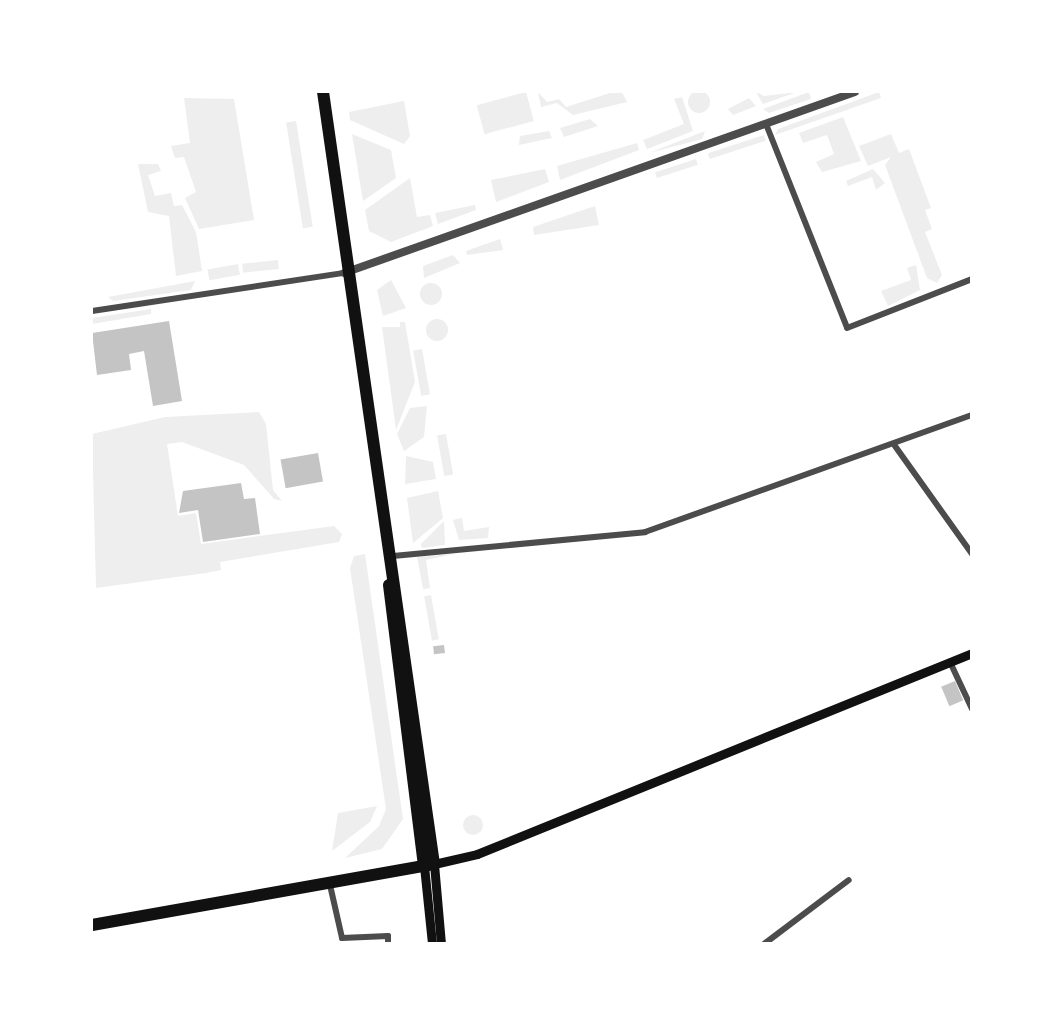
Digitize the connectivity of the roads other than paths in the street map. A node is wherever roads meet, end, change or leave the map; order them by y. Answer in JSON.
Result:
{"nodes":[{"id":1,"x":316,"y":92,"type":"edge"},
{"id":2,"x":323,"y":92,"type":"edge"},
{"id":3,"x":855,"y":92,"type":"edge"},
{"id":4,"x":766,"y":124,"type":"junction"},
{"id":5,"x":348,"y":273,"type":"junction"},
{"id":6,"x":972,"y":279,"type":"edge"},
{"id":7,"x":92,"y":310,"type":"edge"},
{"id":8,"x":972,"y":415,"type":"edge"},
{"id":9,"x":895,"y":446,"type":"junction"},
{"id":10,"x":972,"y":554,"type":"edge"},
{"id":11,"x":393,"y":556,"type":"junction"},
{"id":12,"x":972,"y":653,"type":"edge"},
{"id":13,"x":950,"y":662,"type":"junction"},
{"id":14,"x":972,"y":709,"type":"edge"},
{"id":15,"x":429,"y":865,"type":"junction"},
{"id":16,"x":849,"y":880,"type":"dead end"},
{"id":17,"x":330,"y":885,"type":"junction"},
{"id":18,"x":92,"y":925,"type":"edge"},
{"id":19,"x":388,"y":944,"type":"edge"},
{"id":20,"x":432,"y":944,"type":"edge"},
{"id":21,"x":441,"y":944,"type":"edge"},
{"id":22,"x":764,"y":944,"type":"edge"}],
"edges":[{"from":1,"to":5,"type":"highway"},
{"from":2,"to":5,"type":"highway"},
{"from":3,"to":4,"type":"street"},
{"from":4,"to":5,"type":"street"},
{"from":4,"to":6,"type":"street"},
{"from":5,"to":7,"type":"street"},
{"from":5,"to":11,"type":"highway"},
{"from":5,"to":15,"type":"highway"},
{"from":8,"to":9,"type":"street"},
{"from":9,"to":10,"type":"street"},
{"from":9,"to":11,"type":"street"},
{"from":11,"to":15,"type":"highway"},
{"from":12,"to":13,"type":"main road"},
{"from":13,"to":14,"type":"street"},
{"from":13,"to":15,"type":"main road"},
{"from":15,"to":17,"type":"highway"},
{"from":15,"to":20,"type":"main road"},
{"from":15,"to":21,"type":"main road"},
{"from":16,"to":22,"type":"street"},
{"from":17,"to":18,"type":"highway"},
{"from":17,"to":19,"type":"street"}]}
